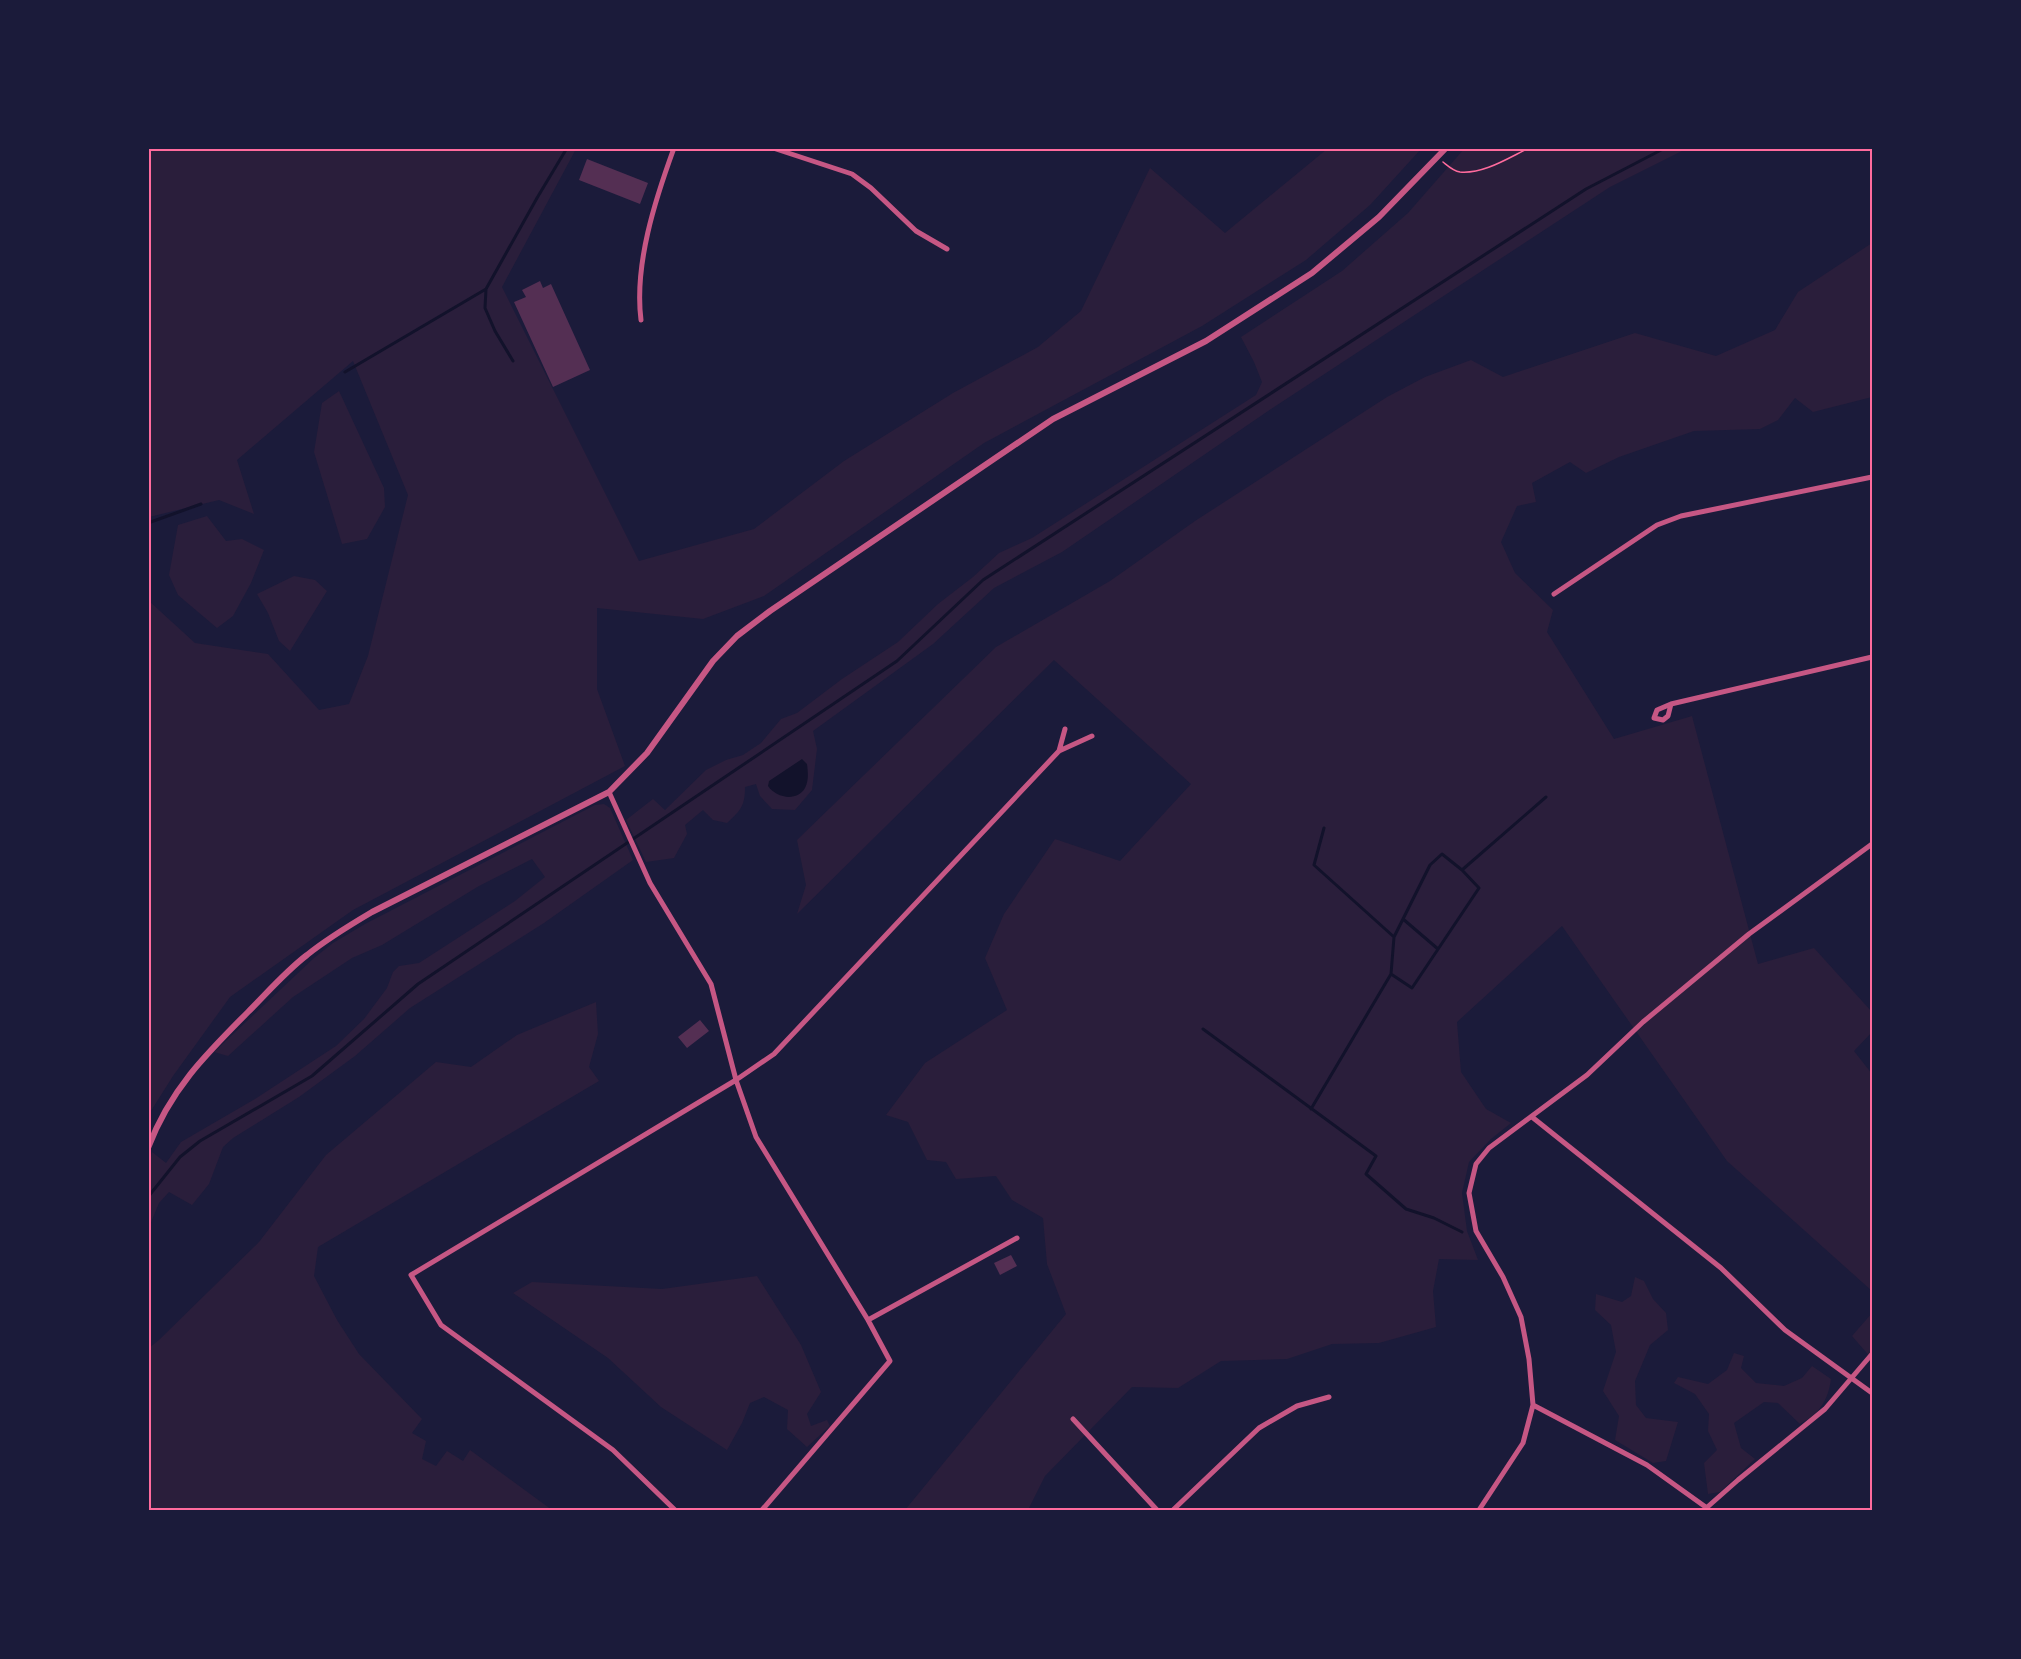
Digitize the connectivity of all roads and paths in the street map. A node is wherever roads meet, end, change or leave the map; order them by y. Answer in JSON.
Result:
{"nodes":[{"id":1,"x":674,"y":148,"type":"edge"},
{"id":2,"x":773,"y":148,"type":"edge"},
{"id":3,"x":1446,"y":148,"type":"edge"},
{"id":4,"x":1529,"y":148,"type":"edge"},
{"id":5,"x":1437,"y":158,"type":"junction"},
{"id":6,"x":947,"y":249,"type":"dead end"},
{"id":7,"x":641,"y":320,"type":"dead end"},
{"id":8,"x":1872,"y":477,"type":"edge"},
{"id":9,"x":1554,"y":594,"type":"dead end"},
{"id":10,"x":1872,"y":657,"type":"edge"},
{"id":11,"x":1671,"y":704,"type":"dead end"},
{"id":12,"x":1065,"y":729,"type":"dead end"},
{"id":13,"x":1092,"y":736,"type":"dead end"},
{"id":14,"x":1059,"y":751,"type":"junction"},
{"id":15,"x":609,"y":792,"type":"junction"},
{"id":16,"x":1872,"y":844,"type":"edge"},
{"id":17,"x":736,"y":1080,"type":"junction"},
{"id":18,"x":1532,"y":1117,"type":"junction"},
{"id":19,"x":148,"y":1148,"type":"edge"},
{"id":20,"x":1017,"y":1238,"type":"dead end"},
{"id":21,"x":868,"y":1320,"type":"junction"},
{"id":22,"x":1872,"y":1354,"type":"edge"},
{"id":23,"x":1851,"y":1379,"type":"junction"},
{"id":24,"x":1872,"y":1394,"type":"edge"},
{"id":25,"x":1329,"y":1397,"type":"dead end"},
{"id":26,"x":1533,"y":1405,"type":"junction"},
{"id":27,"x":1073,"y":1419,"type":"dead end"},
{"id":28,"x":1706,"y":1509,"type":"edge"},
{"id":29,"x":675,"y":1510,"type":"edge"},
{"id":30,"x":762,"y":1510,"type":"edge"},
{"id":31,"x":1157,"y":1510,"type":"edge"},
{"id":32,"x":1173,"y":1510,"type":"edge"},
{"id":33,"x":1479,"y":1510,"type":"edge"}],
"edges":[{"from":1,"to":7,"type":"street"},
{"from":2,"to":6,"type":"street"},
{"from":3,"to":5,"type":"street"},
{"from":4,"to":5,"type":"path"},
{"from":5,"to":15,"type":"street"},
{"from":8,"to":9,"type":"street"},
{"from":10,"to":11,"type":"street"},
{"from":12,"to":14,"type":"street"},
{"from":13,"to":14,"type":"street"},
{"from":14,"to":17,"type":"street"},
{"from":15,"to":17,"type":"street"},
{"from":15,"to":19,"type":"street"},
{"from":16,"to":18,"type":"street"},
{"from":17,"to":21,"type":"street"},
{"from":17,"to":29,"type":"street"},
{"from":18,"to":23,"type":"street"},
{"from":18,"to":26,"type":"street"},
{"from":20,"to":21,"type":"street"},
{"from":21,"to":30,"type":"street"},
{"from":22,"to":23,"type":"street"},
{"from":23,"to":24,"type":"street"},
{"from":23,"to":28,"type":"street"},
{"from":25,"to":32,"type":"street"},
{"from":26,"to":28,"type":"street"},
{"from":26,"to":33,"type":"street"},
{"from":27,"to":31,"type":"street"}]}
